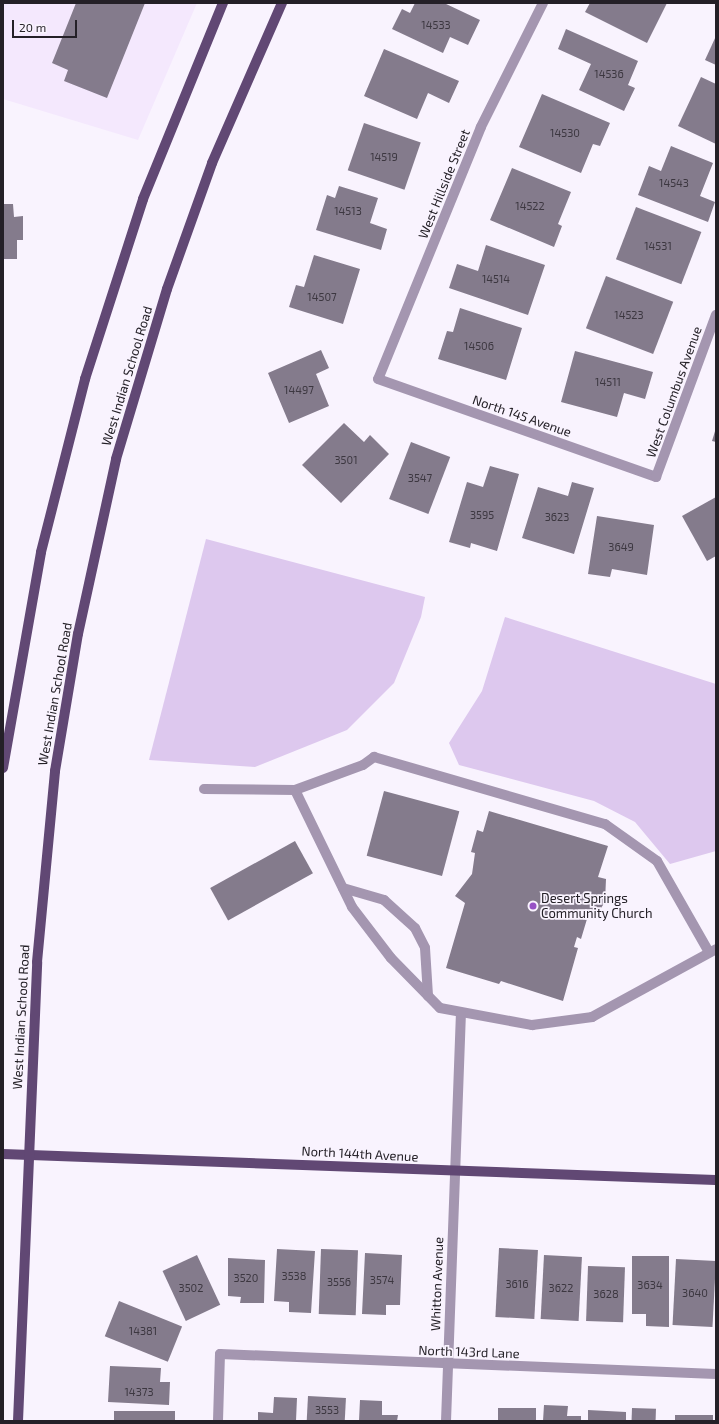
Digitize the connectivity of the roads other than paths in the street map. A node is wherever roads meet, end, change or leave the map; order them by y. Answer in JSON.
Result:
{"nodes":[{"id":1,"x":223,"y":3,"type":"edge"},
{"id":2,"x":282,"y":3,"type":"edge"},
{"id":3,"x":543,"y":3,"type":"edge"},
{"id":4,"x":716,"y":315,"type":"edge"},
{"id":5,"x":378,"y":379,"type":"joint"},
{"id":6,"x":656,"y":477,"type":"joint"},
{"id":7,"x":3,"y":768,"type":"edge"},
{"id":8,"x":204,"y":789,"type":"dead end"},
{"id":9,"x":295,"y":790,"type":"junction"},
{"id":10,"x":343,"y":888,"type":"junction"},
{"id":11,"x":713,"y":951,"type":"edge"},
{"id":12,"x":428,"y":996,"type":"junction"},
{"id":13,"x":461,"y":1013,"type":"junction"},
{"id":14,"x":27,"y":1153,"type":"junction"},
{"id":15,"x":3,"y":1154,"type":"edge"},
{"id":16,"x":454,"y":1172,"type":"junction"},
{"id":17,"x":716,"y":1180,"type":"edge"},
{"id":18,"x":448,"y":1364,"type":"junction"},
{"id":19,"x":716,"y":1374,"type":"edge"},
{"id":20,"x":18,"y":1421,"type":"edge"},
{"id":21,"x":218,"y":1421,"type":"edge"},
{"id":22,"x":446,"y":1421,"type":"edge"}],
"edges":[{"from":1,"to":7,"type":"main road"},
{"from":2,"to":14,"type":"main road","name":"West Indian School Road"},
{"from":3,"to":5,"type":"street","name":"West Hillside Street"},
{"from":4,"to":6,"type":"street","name":"West Columbus Avenue"},
{"from":5,"to":6,"type":"street","name":"North 145 Avenue"},
{"from":8,"to":9,"type":"street"},
{"from":9,"to":10,"type":"street"},
{"from":9,"to":11,"type":"street"},
{"from":10,"to":12,"type":"street"},
{"from":10,"to":12,"type":"street"},
{"from":11,"to":13,"type":"street"},
{"from":12,"to":13,"type":"street"},
{"from":13,"to":16,"type":"street","name":"Whitton Avenue"},
{"from":14,"to":15,"type":"main road","name":"North 144th Avenue"},
{"from":14,"to":16,"type":"main road","name":"North 144th Avenue"},
{"from":14,"to":20,"type":"main road","name":"West Indian School Road"},
{"from":16,"to":17,"type":"main road","name":"North 144th Avenue"},
{"from":16,"to":18,"type":"street","name":"Whitton Avenue"},
{"from":18,"to":19,"type":"street","name":"North 143rd Lane"},
{"from":18,"to":21,"type":"street","name":"North 143rd Lane"},
{"from":18,"to":22,"type":"street","name":"Whitton Avenue"}]}
